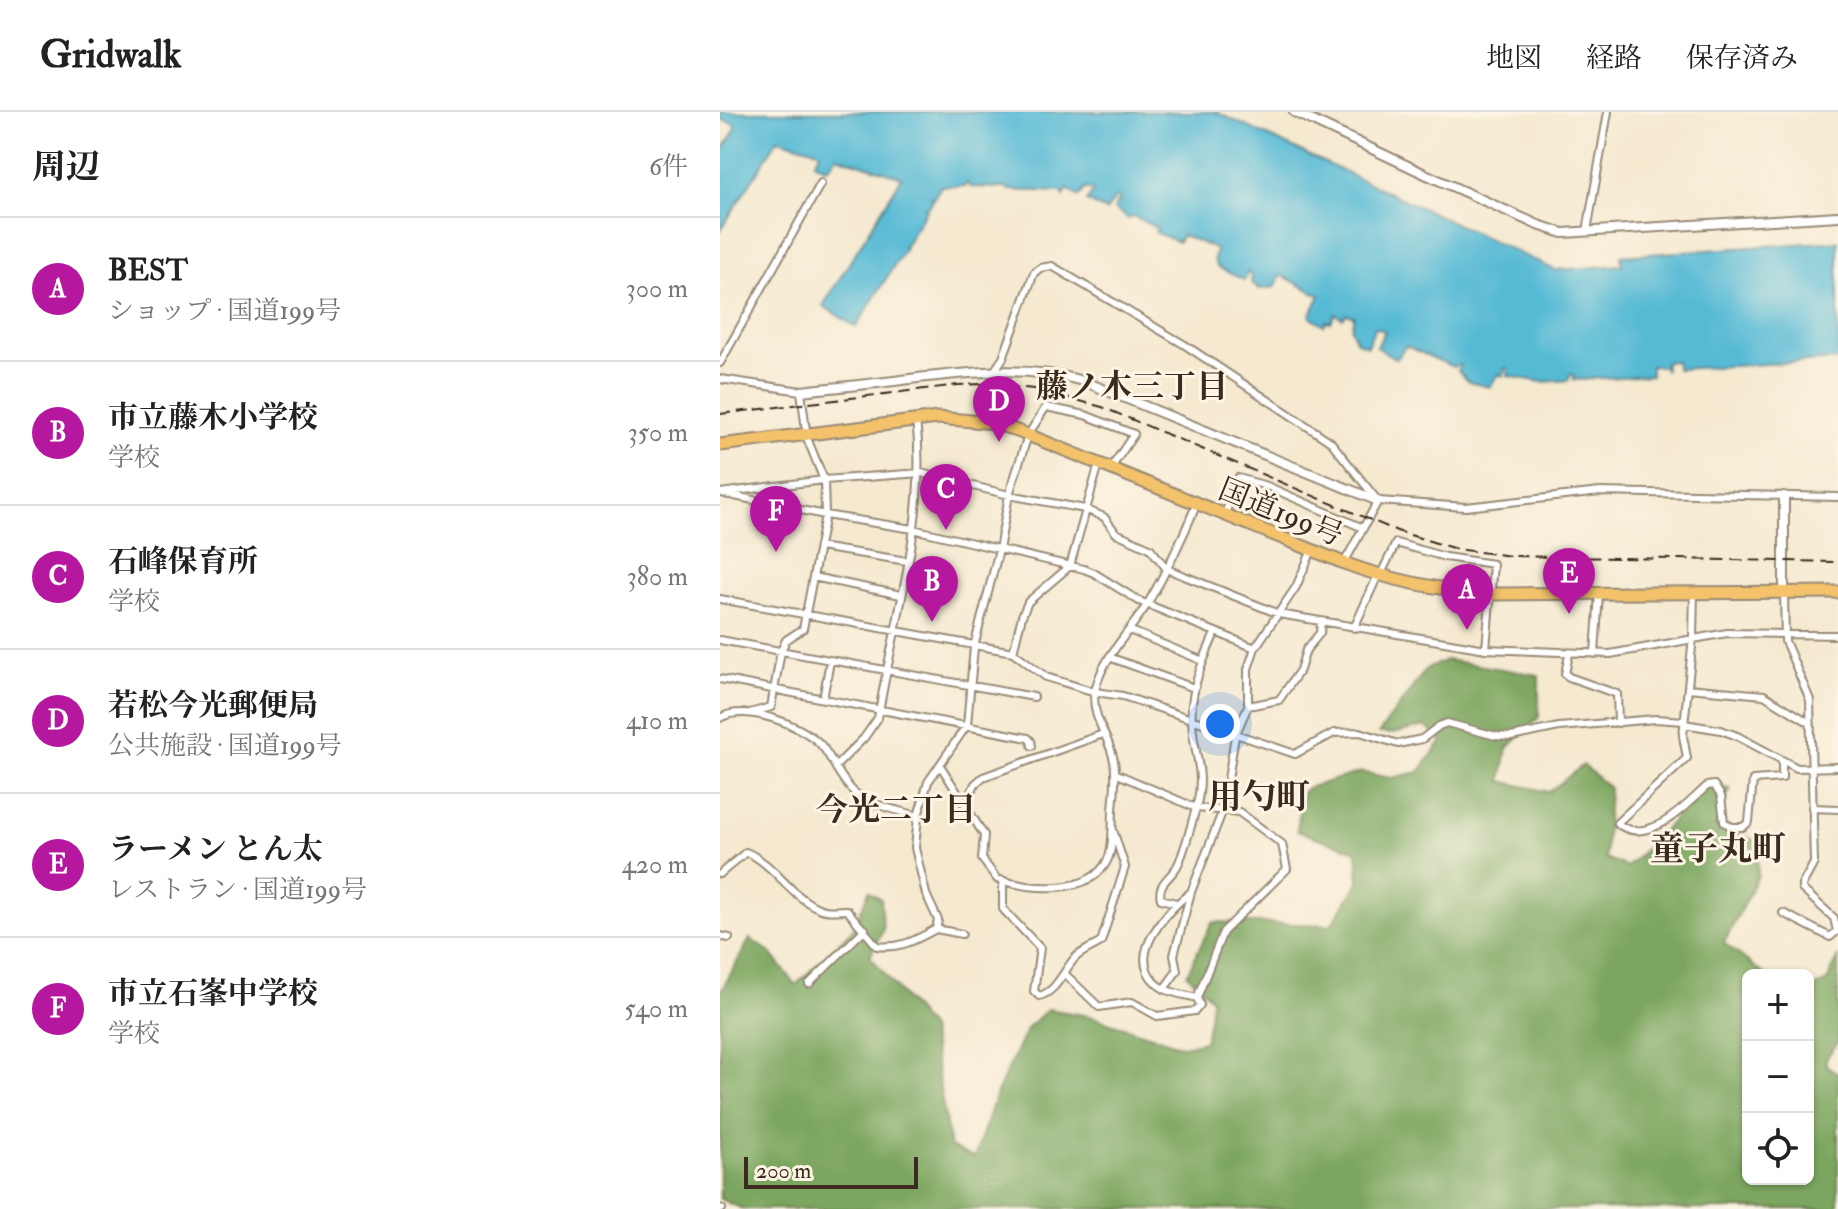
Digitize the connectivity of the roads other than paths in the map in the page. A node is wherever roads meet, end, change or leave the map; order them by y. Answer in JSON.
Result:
{"nodes":[{"id":1,"x":1294,"y":112,"type":"edge"},
{"id":2,"x":1608,"y":112,"type":"edge"},
{"id":3,"x":821,"y":183,"type":"dead end"},
{"id":4,"x":1838,"y":216,"type":"edge"},
{"id":5,"x":1587,"y":231,"type":"junction"},
{"id":6,"x":720,"y":363,"type":"edge"},
{"id":7,"x":995,"y":370,"type":"junction"},
{"id":8,"x":720,"y":379,"type":"edge"},
{"id":9,"x":801,"y":391,"type":"junction"},
{"id":10,"x":917,"y":423,"type":"junction"},
{"id":11,"x":807,"y":435,"type":"junction"},
{"id":12,"x":1027,"y":437,"type":"junction"},
{"id":13,"x":720,"y":445,"type":"edge"},
{"id":14,"x":720,"y":451,"type":"edge"},
{"id":15,"x":1102,"y":467,"type":"junction"},
{"id":16,"x":921,"y":473,"type":"junction"},
{"id":17,"x":824,"y":480,"type":"junction"},
{"id":18,"x":720,"y":493,"type":"edge"},
{"id":19,"x":1009,"y":495,"type":"junction"},
{"id":20,"x":1784,"y":496,"type":"junction"},
{"id":21,"x":1838,"y":497,"type":"edge"},
{"id":22,"x":1378,"y":501,"type":"junction"},
{"id":23,"x":1196,"y":506,"type":"junction"},
{"id":24,"x":1085,"y":509,"type":"junction"},
{"id":25,"x":1225,"y":514,"type":"junction"},
{"id":26,"x":825,"y":515,"type":"junction"},
{"id":27,"x":1363,"y":528,"type":"junction"},
{"id":28,"x":913,"y":529,"type":"junction"},
{"id":29,"x":819,"y":547,"type":"junction"},
{"id":30,"x":999,"y":550,"type":"junction"},
{"id":31,"x":1311,"y":552,"type":"junction"},
{"id":32,"x":907,"y":561,"type":"junction"},
{"id":33,"x":1344,"y":563,"type":"junction"},
{"id":34,"x":1070,"y":566,"type":"junction"},
{"id":35,"x":1167,"y":569,"type":"junction"},
{"id":36,"x":813,"y":577,"type":"junction"},
{"id":37,"x":1378,"y":577,"type":"junction"},
{"id":38,"x":1784,"y":594,"type":"junction"},
{"id":39,"x":901,"y":595,"type":"junction"},
{"id":40,"x":1694,"y":595,"type":"junction"},
{"id":41,"x":1838,"y":595,"type":"edge"},
{"id":42,"x":1598,"y":596,"type":"junction"},
{"id":43,"x":1490,"y":597,"type":"junction"},
{"id":44,"x":720,"y":599,"type":"edge"},
{"id":45,"x":1147,"y":604,"type":"junction"},
{"id":46,"x":1279,"y":614,"type":"junction"},
{"id":47,"x":805,"y":615,"type":"junction"},
{"id":48,"x":1321,"y":622,"type":"junction"},
{"id":49,"x":1354,"y":628,"type":"junction"},
{"id":50,"x":1129,"y":630,"type":"junction"},
{"id":51,"x":894,"y":632,"type":"junction"},
{"id":52,"x":1215,"y":633,"type":"junction"},
{"id":53,"x":1785,"y":634,"type":"junction"},
{"id":54,"x":1838,"y":635,"type":"edge"},
{"id":55,"x":1693,"y":637,"type":"junction"},
{"id":56,"x":720,"y":640,"type":"edge"},
{"id":57,"x":974,"y":647,"type":"junction"},
{"id":58,"x":1255,"y":648,"type":"junction"},
{"id":59,"x":1486,"y":649,"type":"junction"},
{"id":60,"x":781,"y":651,"type":"junction"},
{"id":61,"x":1013,"y":652,"type":"junction"},
{"id":62,"x":1569,"y":654,"type":"junction"},
{"id":63,"x":1595,"y":654,"type":"junction"},
{"id":64,"x":1109,"y":657,"type":"junction"},
{"id":65,"x":830,"y":661,"type":"junction"},
{"id":66,"x":1203,"y":661,"type":"junction"},
{"id":67,"x":887,"y":672,"type":"junction"},
{"id":68,"x":720,"y":679,"type":"edge"},
{"id":69,"x":971,"y":686,"type":"junction"},
{"id":70,"x":1194,"y":688,"type":"junction"},
{"id":71,"x":1688,"y":688,"type":"junction"},
{"id":72,"x":774,"y":691,"type":"junction"},
{"id":73,"x":1095,"y":692,"type":"junction"},
{"id":74,"x":1034,"y":697,"type":"dead end"},
{"id":75,"x":823,"y":699,"type":"junction"},
{"id":76,"x":1248,"y":706,"type":"junction"},
{"id":77,"x":880,"y":709,"type":"junction"},
{"id":78,"x":750,"y":713,"type":"junction"},
{"id":79,"x":720,"y":718,"type":"edge"},
{"id":80,"x":1191,"y":721,"type":"junction"},
{"id":81,"x":1684,"y":722,"type":"junction"},
{"id":82,"x":1618,"y":723,"type":"junction"},
{"id":83,"x":1810,"y":723,"type":"junction"},
{"id":84,"x":967,"y":725,"type":"junction"},
{"id":85,"x":1103,"y":734,"type":"junction"},
{"id":86,"x":1235,"y":736,"type":"junction"},
{"id":87,"x":1032,"y":746,"type":"dead end"},
{"id":88,"x":1782,"y":762,"type":"junction"},
{"id":89,"x":940,"y":765,"type":"junction"},
{"id":90,"x":836,"y":766,"type":"junction"},
{"id":91,"x":1838,"y":767,"type":"edge"},
{"id":92,"x":1811,"y":768,"type":"junction"},
{"id":93,"x":1115,"y":773,"type":"junction"},
{"id":94,"x":966,"y":803,"type":"junction"},
{"id":95,"x":1196,"y":808,"type":"junction"},
{"id":96,"x":1812,"y":808,"type":"junction"},
{"id":97,"x":1838,"y":809,"type":"edge"},
{"id":98,"x":1223,"y":810,"type":"junction"},
{"id":99,"x":918,"y":816,"type":"junction"},
{"id":100,"x":1112,"y":827,"type":"junction"},
{"id":101,"x":720,"y":874,"type":"edge"},
{"id":102,"x":1003,"y":881,"type":"junction"},
{"id":103,"x":1191,"y":892,"type":"junction"},
{"id":104,"x":1176,"y":903,"type":"junction"},
{"id":105,"x":1783,"y":913,"type":"dead end"},
{"id":106,"x":865,"y":929,"type":"junction"},
{"id":107,"x":936,"y":929,"type":"junction"},
{"id":108,"x":962,"y":934,"type":"dead end"},
{"id":109,"x":720,"y":936,"type":"edge"},
{"id":110,"x":729,"y":938,"type":"dead end"},
{"id":111,"x":1065,"y":974,"type":"junction"},
{"id":112,"x":809,"y":984,"type":"dead end"},
{"id":113,"x":1164,"y":989,"type":"junction"},
{"id":114,"x":1197,"y":998,"type":"junction"}],
"edges":[{"from":1,"to":5,"type":"street"},
{"from":2,"to":5,"type":"street"},
{"from":3,"to":6,"type":"street"},
{"from":4,"to":5,"type":"street"},
{"from":7,"to":9,"type":"street"},
{"from":7,"to":22,"type":"street"},
{"from":7,"to":22,"type":"street"},
{"from":8,"to":9,"type":"street"},
{"from":9,"to":11,"type":"street"},
{"from":10,"to":11,"type":"highway","name":"国道199号"},
{"from":10,"to":12,"type":"highway","name":"国道199号"},
{"from":10,"to":16,"type":"street"},
{"from":11,"to":13,"type":"highway","name":"国道199号"},
{"from":11,"to":14,"type":"highway","name":"国道199号"},
{"from":11,"to":17,"type":"street"},
{"from":12,"to":15,"type":"highway","name":"国道199号"},
{"from":12,"to":15,"type":"street"},
{"from":12,"to":19,"type":"street"},
{"from":15,"to":23,"type":"highway","name":"国道199号"},
{"from":15,"to":24,"type":"street"},
{"from":16,"to":17,"type":"street"},
{"from":16,"to":19,"type":"street"},
{"from":16,"to":28,"type":"street"},
{"from":17,"to":18,"type":"street"},
{"from":17,"to":26,"type":"street"},
{"from":18,"to":26,"type":"street"},
{"from":19,"to":24,"type":"street"},
{"from":19,"to":30,"type":"street"},
{"from":20,"to":21,"type":"street"},
{"from":20,"to":22,"type":"street"},
{"from":20,"to":38,"type":"street"},
{"from":22,"to":27,"type":"street"},
{"from":23,"to":25,"type":"highway","name":"国道199号"},
{"from":23,"to":31,"type":"highway","name":"国道199号"},
{"from":23,"to":35,"type":"street"},
{"from":24,"to":34,"type":"street"},
{"from":24,"to":35,"type":"street"},
{"from":25,"to":27,"type":"street"},
{"from":25,"to":31,"type":"highway","name":"国道199号"},
{"from":26,"to":28,"type":"street"},
{"from":26,"to":29,"type":"street"},
{"from":27,"to":33,"type":"street"},
{"from":28,"to":30,"type":"street"},
{"from":28,"to":32,"type":"street"},
{"from":29,"to":32,"type":"street"},
{"from":29,"to":36,"type":"street"},
{"from":30,"to":34,"type":"street"},
{"from":30,"to":57,"type":"street"},
{"from":31,"to":33,"type":"highway","name":"国道199号"},
{"from":31,"to":37,"type":"highway","name":"国道199号"},
{"from":31,"to":46,"type":"street"},
{"from":32,"to":39,"type":"street"},
{"from":33,"to":37,"type":"highway","name":"国道199号"},
{"from":34,"to":45,"type":"street"},
{"from":34,"to":61,"type":"street"},
{"from":35,"to":45,"type":"street"},
{"from":35,"to":46,"type":"street"},
{"from":36,"to":39,"type":"street"},
{"from":36,"to":47,"type":"street"},
{"from":37,"to":43,"type":"highway","name":"国道199号"},
{"from":37,"to":43,"type":"street"},
{"from":37,"to":49,"type":"street"},
{"from":38,"to":40,"type":"highway","name":"国道199号"},
{"from":38,"to":41,"type":"highway","name":"国道199号"},
{"from":38,"to":53,"type":"street"},
{"from":39,"to":51,"type":"street"},
{"from":40,"to":42,"type":"highway","name":"国道199号"},
{"from":40,"to":55,"type":"street"},
{"from":42,"to":43,"type":"highway","name":"国道199号"},
{"from":42,"to":63,"type":"street"},
{"from":43,"to":59,"type":"street"},
{"from":44,"to":47,"type":"street"},
{"from":45,"to":50,"type":"street"},
{"from":45,"to":52,"type":"street"},
{"from":46,"to":48,"type":"street"},
{"from":46,"to":58,"type":"street"},
{"from":47,"to":51,"type":"street"},
{"from":47,"to":60,"type":"street"},
{"from":48,"to":49,"type":"street"},
{"from":48,"to":76,"type":"street"},
{"from":49,"to":59,"type":"street"},
{"from":50,"to":64,"type":"street"},
{"from":50,"to":66,"type":"street"},
{"from":51,"to":57,"type":"street"},
{"from":51,"to":67,"type":"street"},
{"from":52,"to":58,"type":"street"},
{"from":52,"to":66,"type":"street"},
{"from":53,"to":54,"type":"street"},
{"from":53,"to":55,"type":"street"},
{"from":53,"to":83,"type":"street"},
{"from":55,"to":63,"type":"street"},
{"from":55,"to":71,"type":"street"},
{"from":56,"to":60,"type":"street"},
{"from":57,"to":61,"type":"street"},
{"from":57,"to":69,"type":"street"},
{"from":58,"to":76,"type":"street"},
{"from":59,"to":62,"type":"street"},
{"from":60,"to":65,"type":"street"},
{"from":60,"to":72,"type":"street"},
{"from":61,"to":73,"type":"street"},
{"from":62,"to":63,"type":"street"},
{"from":62,"to":82,"type":"street"},
{"from":64,"to":70,"type":"street"},
{"from":64,"to":73,"type":"street"},
{"from":65,"to":67,"type":"street"},
{"from":65,"to":75,"type":"street"},
{"from":66,"to":70,"type":"street"},
{"from":67,"to":69,"type":"street"},
{"from":67,"to":77,"type":"street"},
{"from":68,"to":72,"type":"street"},
{"from":69,"to":74,"type":"street"},
{"from":69,"to":84,"type":"street"},
{"from":70,"to":80,"type":"street"},
{"from":71,"to":81,"type":"street"},
{"from":71,"to":83,"type":"street"},
{"from":72,"to":75,"type":"street"},
{"from":72,"to":78,"type":"street"},
{"from":73,"to":80,"type":"street"},
{"from":73,"to":85,"type":"street"},
{"from":75,"to":77,"type":"street"},
{"from":76,"to":86,"type":"street"},
{"from":77,"to":84,"type":"street"},
{"from":77,"to":90,"type":"street"},
{"from":78,"to":79,"type":"street"},
{"from":78,"to":90,"type":"street"},
{"from":80,"to":86,"type":"street"},
{"from":80,"to":95,"type":"street"},
{"from":81,"to":82,"type":"street"},
{"from":81,"to":88,"type":"street"},
{"from":81,"to":88,"type":"street"},
{"from":82,"to":86,"type":"street"},
{"from":83,"to":92,"type":"street"},
{"from":84,"to":87,"type":"street"},
{"from":84,"to":89,"type":"street"},
{"from":85,"to":93,"type":"street"},
{"from":85,"to":94,"type":"street"},
{"from":86,"to":98,"type":"street"},
{"from":88,"to":92,"type":"street"},
{"from":89,"to":94,"type":"street"},
{"from":89,"to":99,"type":"street"},
{"from":90,"to":99,"type":"street"},
{"from":91,"to":92,"type":"street"},
{"from":92,"to":96,"type":"street"},
{"from":93,"to":95,"type":"street"},
{"from":93,"to":100,"type":"street"},
{"from":94,"to":102,"type":"street"},
{"from":95,"to":98,"type":"street"},
{"from":95,"to":104,"type":"street"},
{"from":96,"to":97,"type":"street"},
{"from":96,"to":105,"type":"street"},
{"from":98,"to":103,"type":"street"},
{"from":98,"to":114,"type":"street"},
{"from":99,"to":107,"type":"street"},
{"from":100,"to":102,"type":"street"},
{"from":100,"to":111,"type":"street"},
{"from":101,"to":106,"type":"street"},
{"from":102,"to":111,"type":"street"},
{"from":103,"to":104,"type":"street"},
{"from":103,"to":113,"type":"street"},
{"from":104,"to":113,"type":"street"},
{"from":106,"to":107,"type":"street"},
{"from":106,"to":112,"type":"street"},
{"from":107,"to":108,"type":"street"},
{"from":109,"to":110,"type":"street"},
{"from":111,"to":114,"type":"street"},
{"from":113,"to":114,"type":"street"}]}
